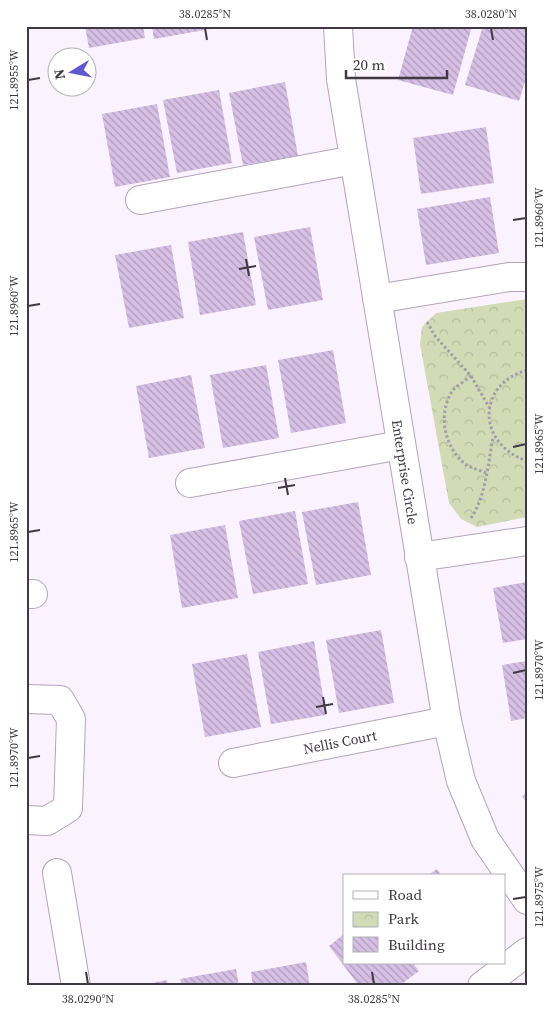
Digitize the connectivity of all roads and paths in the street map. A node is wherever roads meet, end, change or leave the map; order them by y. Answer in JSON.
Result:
{"nodes":[{"id":1,"x":338,"y":26,"type":"edge"},
{"id":2,"x":354,"y":160,"type":"junction"},
{"id":3,"x":140,"y":200,"type":"dead end"},
{"id":4,"x":527,"y":278,"type":"edge"},
{"id":5,"x":422,"y":292,"type":"junction"},
{"id":6,"x":377,"y":299,"type":"junction"},
{"id":7,"x":527,"y":370,"type":"edge"},
{"id":8,"x":471,"y":376,"type":"junction"},
{"id":9,"x":490,"y":407,"type":"junction"},
{"id":10,"x":494,"y":437,"type":"junction"},
{"id":11,"x":401,"y":445,"type":"junction"},
{"id":12,"x":527,"y":461,"type":"edge"},
{"id":13,"x":486,"y":473,"type":"junction"},
{"id":14,"x":190,"y":483,"type":"dead end"},
{"id":15,"x":527,"y":541,"type":"edge"},
{"id":16,"x":455,"y":552,"type":"junction"},
{"id":17,"x":419,"y":557,"type":"junction"},
{"id":18,"x":26,"y":699,"type":"edge"},
{"id":19,"x":447,"y":721,"type":"junction"},
{"id":20,"x":233,"y":763,"type":"dead end"},
{"id":21,"x":26,"y":820,"type":"edge"},
{"id":22,"x":57,"y":873,"type":"dead end"},
{"id":23,"x":527,"y":900,"type":"edge"},
{"id":24,"x":527,"y":952,"type":"edge"},
{"id":25,"x":76,"y":986,"type":"edge"},
{"id":26,"x":482,"y":986,"type":"edge"}],
"edges":[{"from":1,"to":2,"type":"street","name":"Enterprise Circle"},
{"from":2,"to":3,"type":"street"},
{"from":2,"to":6,"type":"street","name":"Enterprise Circle"},
{"from":4,"to":5,"type":"street"},
{"from":5,"to":6,"type":"street"},
{"from":5,"to":8,"type":"path"},
{"from":6,"to":11,"type":"street","name":"Enterprise Circle"},
{"from":7,"to":9,"type":"path"},
{"from":8,"to":9,"type":"path"},
{"from":8,"to":13,"type":"path"},
{"from":9,"to":10,"type":"path"},
{"from":10,"to":12,"type":"path"},
{"from":10,"to":13,"type":"path"},
{"from":11,"to":14,"type":"street"},
{"from":11,"to":17,"type":"street","name":"Enterprise Circle"},
{"from":13,"to":16,"type":"path"},
{"from":15,"to":16,"type":"street"},
{"from":16,"to":17,"type":"street"},
{"from":17,"to":19,"type":"street","name":"Enterprise Circle"},
{"from":18,"to":21,"type":"street"},
{"from":19,"to":20,"type":"street","name":"Nellis Court"},
{"from":19,"to":23,"type":"street","name":"Enterprise Circle"},
{"from":22,"to":25,"type":"street"},
{"from":24,"to":26,"type":"street"}]}
